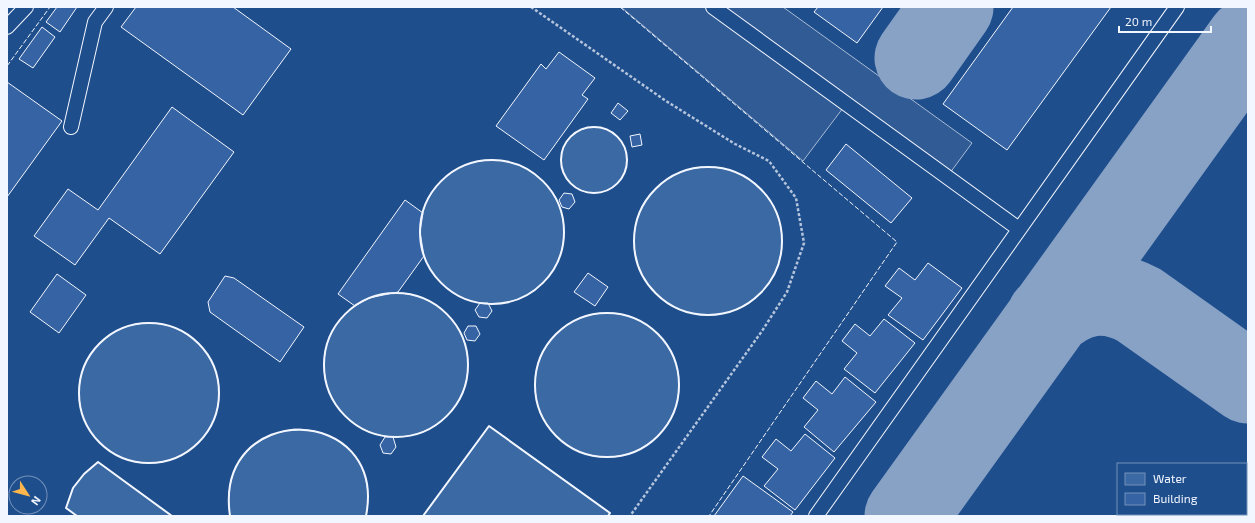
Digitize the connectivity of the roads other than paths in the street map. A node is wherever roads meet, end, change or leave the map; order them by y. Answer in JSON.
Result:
{"nodes":[{"id":1,"x":26,"y":7,"type":"edge"},
{"id":2,"x":106,"y":7,"type":"edge"},
{"id":3,"x":713,"y":7,"type":"edge"},
{"id":4,"x":1177,"y":7,"type":"edge"},
{"id":5,"x":7,"y":27,"type":"edge"},
{"id":6,"x":71,"y":127,"type":"dead end"},
{"id":7,"x":1019,"y":229,"type":"junction"},
{"id":8,"x":816,"y":516,"type":"edge"}],
"edges":[{"from":1,"to":5,"type":"lane"},
{"from":2,"to":6,"type":"lane"},
{"from":3,"to":7,"type":"lane"},
{"from":4,"to":7,"type":"lane"},
{"from":7,"to":8,"type":"lane"}]}
